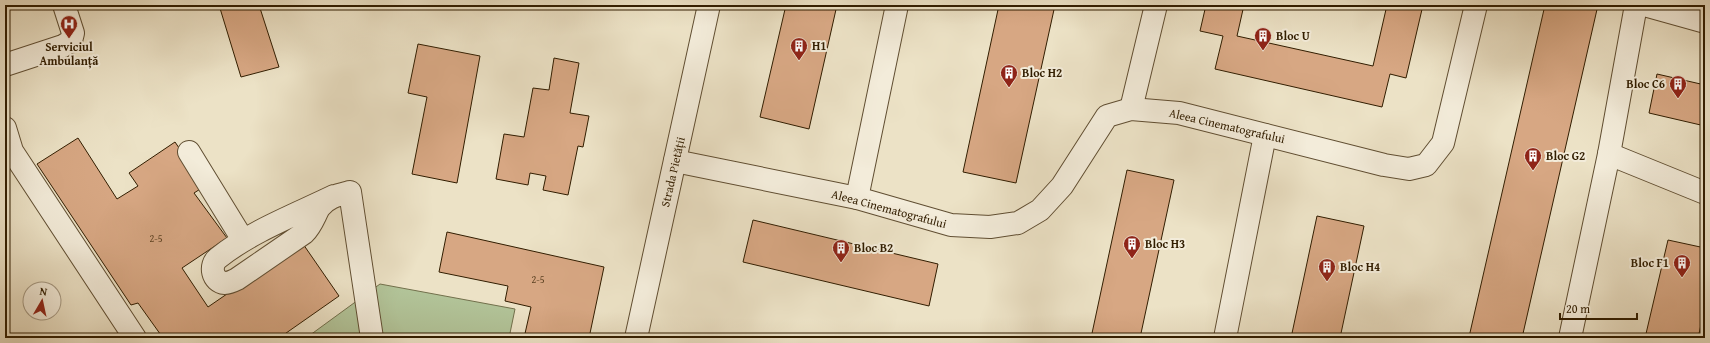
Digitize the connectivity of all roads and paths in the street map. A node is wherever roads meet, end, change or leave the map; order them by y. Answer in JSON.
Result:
{"nodes":[{"id":1,"x":64,"y":5,"type":"edge"},
{"id":2,"x":709,"y":5,"type":"edge"},
{"id":3,"x":897,"y":5,"type":"edge"},
{"id":4,"x":1156,"y":5,"type":"edge"},
{"id":5,"x":1476,"y":5,"type":"edge"},
{"id":6,"x":1636,"y":5,"type":"edge"},
{"id":7,"x":1644,"y":5,"type":"edge"},
{"id":8,"x":1705,"y":22,"type":"edge"},
{"id":9,"x":5,"y":65,"type":"edge"},
{"id":10,"x":1131,"y":109,"type":"junction"},
{"id":11,"x":5,"y":128,"type":"edge"},
{"id":12,"x":1265,"y":135,"type":"junction"},
{"id":13,"x":189,"y":152,"type":"dead end"},
{"id":14,"x":1608,"y":154,"type":"junction"},
{"id":15,"x":675,"y":161,"type":"junction"},
{"id":16,"x":1705,"y":193,"type":"edge"},
{"id":17,"x":334,"y":196,"type":"junction"},
{"id":18,"x":857,"y":198,"type":"junction"},
{"id":19,"x":243,"y":240,"type":"junction"},
{"id":20,"x":135,"y":338,"type":"edge"},
{"id":21,"x":372,"y":338,"type":"edge"},
{"id":22,"x":636,"y":338,"type":"edge"},
{"id":23,"x":1225,"y":338,"type":"edge"},
{"id":24,"x":1570,"y":338,"type":"edge"}],
"edges":[{"from":1,"to":9,"type":"street"},
{"from":2,"to":15,"type":"street","name":"Strada Pietății"},
{"from":3,"to":18,"type":"street"},
{"from":4,"to":10,"type":"street"},
{"from":5,"to":12,"type":"street","name":"Aleea Cinematografului"},
{"from":6,"to":14,"type":"street"},
{"from":7,"to":8,"type":"street"},
{"from":10,"to":12,"type":"street","name":"Aleea Cinematografului"},
{"from":10,"to":18,"type":"street","name":"Aleea Cinematografului"},
{"from":11,"to":20,"type":"street"},
{"from":12,"to":23,"type":"street"},
{"from":13,"to":19,"type":"street"},
{"from":14,"to":16,"type":"street"},
{"from":14,"to":24,"type":"street"},
{"from":15,"to":18,"type":"street","name":"Aleea Cinematografului"},
{"from":15,"to":22,"type":"street","name":"Strada Pietății"},
{"from":17,"to":19,"type":"street"},
{"from":17,"to":19,"type":"street"},
{"from":17,"to":21,"type":"street"}]}
